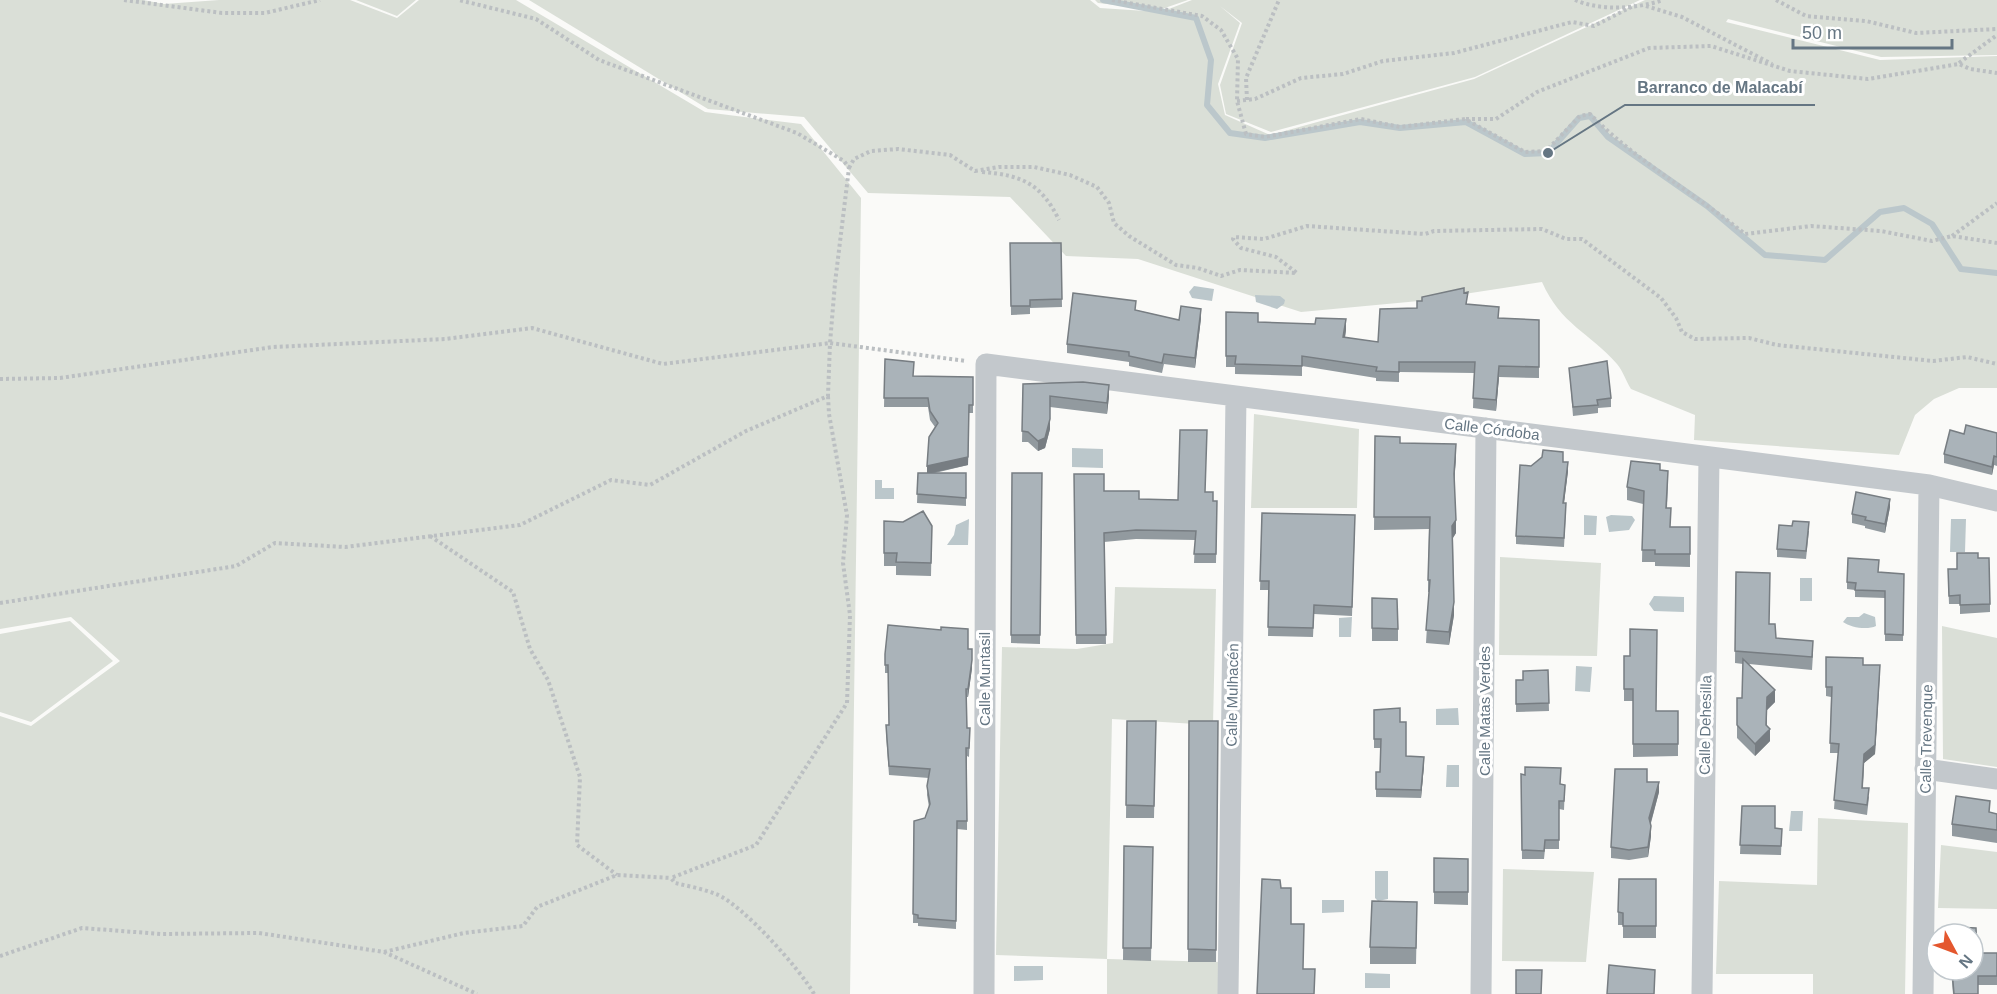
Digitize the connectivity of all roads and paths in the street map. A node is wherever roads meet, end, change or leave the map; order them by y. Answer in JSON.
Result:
{"nodes":[{"id":1,"x":124,"y":0,"type":"edge"},
{"id":2,"x":320,"y":0,"type":"edge"},
{"id":3,"x":459,"y":0,"type":"edge"},
{"id":4,"x":1112,"y":0,"type":"edge"},
{"id":5,"x":1279,"y":0,"type":"edge"},
{"id":6,"x":1575,"y":0,"type":"edge"},
{"id":7,"x":1663,"y":0,"type":"edge"},
{"id":8,"x":1776,"y":0,"type":"edge"},
{"id":9,"x":1635,"y":5,"type":"junction"},
{"id":10,"x":1646,"y":6,"type":"junction"},
{"id":11,"x":1997,"y":29,"type":"edge"},
{"id":12,"x":1997,"y":35,"type":"edge"},
{"id":13,"x":1959,"y":64,"type":"junction"},
{"id":14,"x":1781,"y":69,"type":"junction"},
{"id":15,"x":1997,"y":73,"type":"edge"},
{"id":16,"x":1246,"y":100,"type":"junction"},
{"id":17,"x":1237,"y":101,"type":"junction"},
{"id":18,"x":1465,"y":119,"type":"junction"},
{"id":19,"x":849,"y":168,"type":"junction"},
{"id":20,"x":975,"y":171,"type":"junction"},
{"id":21,"x":1997,"y":203,"type":"edge"},
{"id":22,"x":1059,"y":220,"type":"dead end"},
{"id":23,"x":1952,"y":236,"type":"junction"},
{"id":24,"x":1997,"y":243,"type":"edge"},
{"id":25,"x":830,"y":343,"type":"junction"},
{"id":26,"x":986,"y":364,"type":"junction"},
{"id":27,"x":1997,"y":364,"type":"edge"},
{"id":28,"x":0,"y":379,"type":"edge"},
{"id":29,"x":828,"y":396,"type":"junction"},
{"id":30,"x":1236,"y":396,"type":"junction"},
{"id":31,"x":1486,"y":428,"type":"junction"},
{"id":32,"x":1709,"y":457,"type":"junction"},
{"id":33,"x":1929,"y":485,"type":"junction"},
{"id":34,"x":1997,"y":501,"type":"edge"},
{"id":35,"x":430,"y":536,"type":"junction"},
{"id":36,"x":0,"y":603,"type":"edge"},
{"id":37,"x":1925,"y":769,"type":"junction"},
{"id":38,"x":1997,"y":779,"type":"edge"},
{"id":39,"x":617,"y":875,"type":"junction"},
{"id":40,"x":671,"y":878,"type":"junction"},
{"id":41,"x":384,"y":952,"type":"junction"},
{"id":42,"x":0,"y":956,"type":"edge"},
{"id":43,"x":477,"y":994,"type":"edge"},
{"id":44,"x":814,"y":994,"type":"edge"},
{"id":45,"x":984,"y":994,"type":"edge"},
{"id":46,"x":1228,"y":994,"type":"edge"},
{"id":47,"x":1481,"y":994,"type":"edge"},
{"id":48,"x":1702,"y":994,"type":"edge"},
{"id":49,"x":1923,"y":994,"type":"edge"}],
"edges":[{"from":1,"to":2,"type":"path"},
{"from":3,"to":19,"type":"path"},
{"from":4,"to":17,"type":"path"},
{"from":5,"to":16,"type":"path"},
{"from":6,"to":9,"type":"path"},
{"from":7,"to":10,"type":"path"},
{"from":8,"to":11,"type":"path"},
{"from":9,"to":10,"type":"path"},
{"from":9,"to":16,"type":"path"},
{"from":10,"to":14,"type":"path"},
{"from":12,"to":13,"type":"path"},
{"from":13,"to":14,"type":"path"},
{"from":13,"to":15,"type":"path"},
{"from":14,"to":18,"type":"path"},
{"from":16,"to":17,"type":"path"},
{"from":17,"to":18,"type":"path"},
{"from":18,"to":23,"type":"path"},
{"from":19,"to":20,"type":"path"},
{"from":19,"to":25,"type":"path"},
{"from":20,"to":22,"type":"path"},
{"from":20,"to":27,"type":"path"},
{"from":21,"to":23,"type":"path"},
{"from":23,"to":24,"type":"path"},
{"from":25,"to":26,"type":"path"},
{"from":25,"to":28,"type":"path"},
{"from":25,"to":29,"type":"path"},
{"from":26,"to":30,"type":"street","name":"Calle Córdoba"},
{"from":26,"to":45,"type":"street","name":"Calle Muntasil"},
{"from":29,"to":35,"type":"path"},
{"from":29,"to":40,"type":"path"},
{"from":30,"to":31,"type":"street","name":"Calle Córdoba"},
{"from":30,"to":46,"type":"street","name":"Calle Mulhacén"},
{"from":31,"to":32,"type":"street","name":"Calle Córdoba"},
{"from":31,"to":47,"type":"street","name":"Calle Matas Verdes"},
{"from":32,"to":33,"type":"street","name":"Calle Córdoba"},
{"from":32,"to":48,"type":"street","name":"Calle Dehesilla"},
{"from":33,"to":34,"type":"street","name":"Calle Córdoba"},
{"from":33,"to":37,"type":"street","name":"Calle Trevenque"},
{"from":35,"to":36,"type":"path"},
{"from":35,"to":39,"type":"path"},
{"from":37,"to":38,"type":"street"},
{"from":37,"to":49,"type":"street","name":"Calle Trevenque"},
{"from":39,"to":40,"type":"path"},
{"from":39,"to":41,"type":"path"},
{"from":40,"to":44,"type":"path"},
{"from":41,"to":42,"type":"path"},
{"from":41,"to":43,"type":"path"}]}
